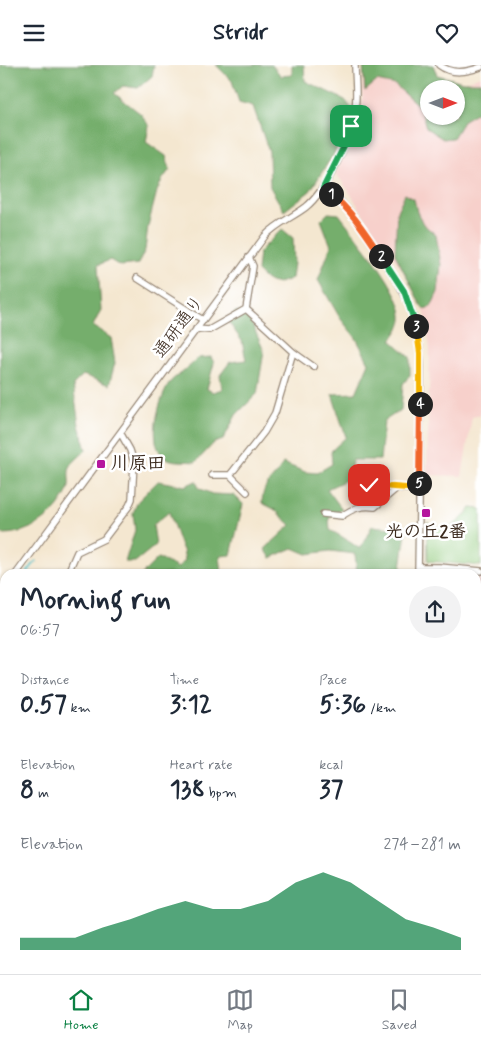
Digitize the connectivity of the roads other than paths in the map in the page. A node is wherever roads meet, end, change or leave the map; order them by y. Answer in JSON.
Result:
{"nodes":[{"id":1,"x":355,"y":65,"type":"edge"},
{"id":2,"x":439,"y":65,"type":"edge"},
{"id":3,"x":481,"y":67,"type":"edge"},
{"id":4,"x":323,"y":188,"type":"junction"},
{"id":5,"x":249,"y":257,"type":"junction"},
{"id":6,"x":137,"y":278,"type":"dead end"},
{"id":7,"x":246,"y":309,"type":"junction"},
{"id":8,"x":203,"y":320,"type":"junction"},
{"id":9,"x":196,"y":329,"type":"junction"},
{"id":10,"x":293,"y":352,"type":"junction"},
{"id":11,"x":314,"y":367,"type":"dead end"},
{"id":12,"x":121,"y":434,"type":"junction"},
{"id":13,"x":212,"y":475,"type":"dead end"},
{"id":14,"x":230,"y":475,"type":"junction"},
{"id":15,"x":369,"y":485,"type":"dead end"},
{"id":16,"x":397,"y":488,"type":"junction"},
{"id":17,"x":419,"y":489,"type":"junction"},
{"id":18,"x":247,"y":491,"type":"dead end"},
{"id":19,"x":323,"y":515,"type":"dead end"},
{"id":20,"x":20,"y":569,"type":"edge"},
{"id":21,"x":69,"y":569,"type":"edge"},
{"id":22,"x":418,"y":569,"type":"edge"},
{"id":23,"x":428,"y":569,"type":"edge"},
{"id":24,"x":460,"y":569,"type":"edge"}],
"edges":[{"from":1,"to":4,"type":"street","name":"通研通り"},
{"from":2,"to":3,"type":"street"},
{"from":4,"to":5,"type":"street","name":"通研通り"},
{"from":4,"to":17,"type":"street"},
{"from":5,"to":7,"type":"street"},
{"from":5,"to":8,"type":"street","name":"通研通り"},
{"from":6,"to":8,"type":"street"},
{"from":7,"to":9,"type":"street"},
{"from":7,"to":10,"type":"street"},
{"from":8,"to":9,"type":"street","name":"通研通り"},
{"from":9,"to":12,"type":"street","name":"通研通り"},
{"from":10,"to":11,"type":"street"},
{"from":10,"to":14,"type":"street"},
{"from":12,"to":20,"type":"street","name":"通研通り"},
{"from":12,"to":21,"type":"street"},
{"from":13,"to":14,"type":"street"},
{"from":14,"to":18,"type":"street"},
{"from":15,"to":16,"type":"street"},
{"from":16,"to":17,"type":"street"},
{"from":16,"to":19,"type":"street"},
{"from":17,"to":22,"type":"street"},
{"from":23,"to":24,"type":"street"}]}
